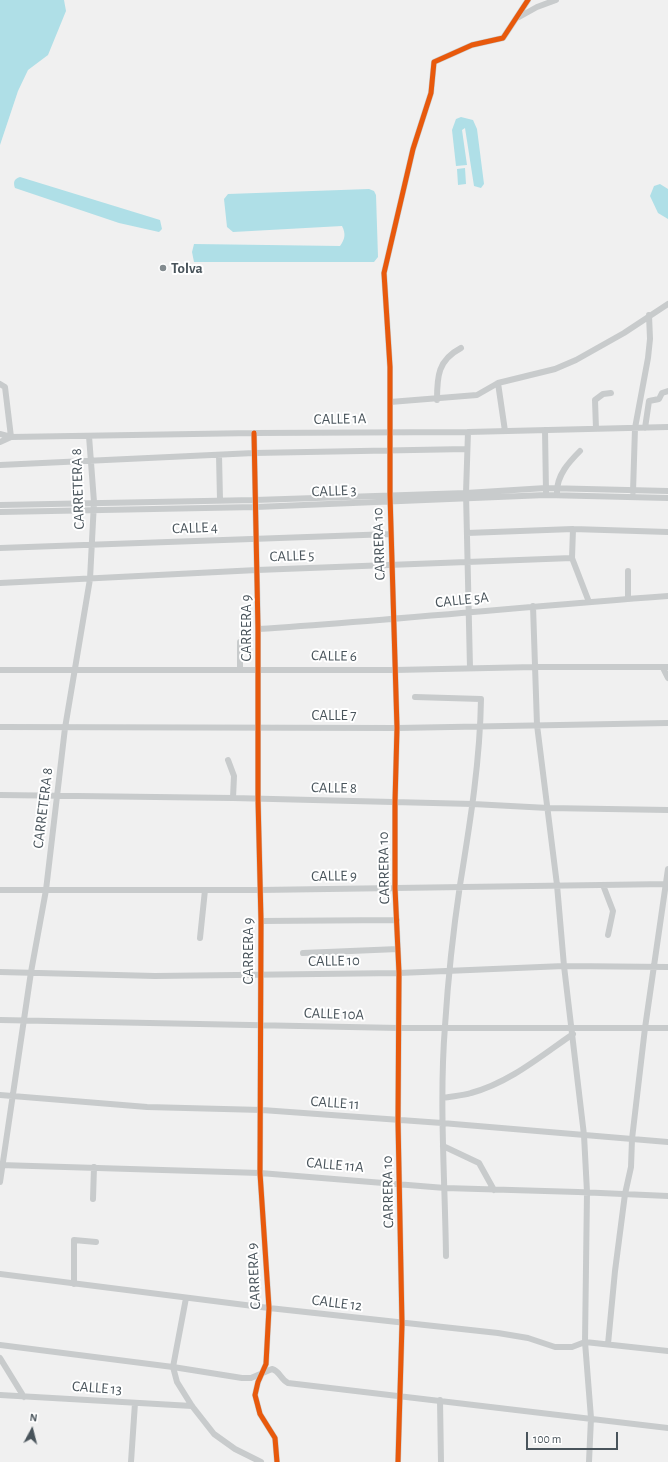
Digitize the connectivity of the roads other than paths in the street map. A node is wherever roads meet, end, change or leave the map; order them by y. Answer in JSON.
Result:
{"nodes":[{"id":1,"x":528,"y":0,"type":"edge"},
{"id":2,"x":554,"y":0,"type":"edge"},
{"id":3,"x":514,"y":21,"type":"junction"},
{"id":4,"x":668,"y":304,"type":"edge"},
{"id":5,"x":649,"y":315,"type":"junction"},
{"id":6,"x":461,"y":348,"type":"dead end"},
{"id":7,"x":498,"y":383,"type":"junction"},
{"id":8,"x":0,"y":384,"type":"edge"},
{"id":9,"x":668,"y":390,"type":"edge"},
{"id":10,"x":611,"y":393,"type":"dead end"},
{"id":11,"x":437,"y":400,"type":"junction"},
{"id":12,"x":390,"y":402,"type":"junction"},
{"id":13,"x":668,"y":427,"type":"edge"},
{"id":14,"x":635,"y":428,"type":"junction"},
{"id":15,"x":645,"y":428,"type":"junction"},
{"id":16,"x":596,"y":429,"type":"junction"},
{"id":17,"x":545,"y":430,"type":"junction"},
{"id":18,"x":505,"y":431,"type":"junction"},
{"id":19,"x":390,"y":432,"type":"junction"},
{"id":20,"x":468,"y":432,"type":"junction"},
{"id":21,"x":254,"y":433,"type":"junction"},
{"id":22,"x":0,"y":434,"type":"edge"},
{"id":23,"x":89,"y":436,"type":"junction"},
{"id":24,"x":11,"y":438,"type":"junction"},
{"id":25,"x":0,"y":442,"type":"edge"},
{"id":26,"x":467,"y":449,"type":"junction"},
{"id":27,"x":389,"y":450,"type":"junction"},
{"id":28,"x":580,"y":451,"type":"dead end"},
{"id":29,"x":254,"y":453,"type":"junction"},
{"id":30,"x":219,"y":455,"type":"junction"},
{"id":31,"x":92,"y":461,"type":"junction"},
{"id":32,"x":0,"y":465,"type":"edge"},
{"id":33,"x":668,"y":491,"type":"edge"},
{"id":34,"x":546,"y":492,"type":"junction"},
{"id":35,"x":556,"y":492,"type":"junction"},
{"id":36,"x":633,"y":492,"type":"junction"},
{"id":37,"x":390,"y":495,"type":"junction"},
{"id":38,"x":466,"y":496,"type":"junction"},
{"id":39,"x":668,"y":498,"type":"edge"},
{"id":40,"x":220,"y":500,"type":"junction"},
{"id":41,"x":255,"y":500,"type":"junction"},
{"id":42,"x":94,"y":502,"type":"junction"},
{"id":43,"x":390,"y":502,"type":"junction"},
{"id":44,"x":0,"y":505,"type":"edge"},
{"id":45,"x":256,"y":508,"type":"junction"},
{"id":46,"x":94,"y":511,"type":"junction"},
{"id":47,"x":0,"y":512,"type":"edge"},
{"id":48,"x":573,"y":529,"type":"junction"},
{"id":49,"x":668,"y":532,"type":"edge"},
{"id":50,"x":467,"y":533,"type":"junction"},
{"id":51,"x":391,"y":534,"type":"junction"},
{"id":52,"x":256,"y":539,"type":"junction"},
{"id":53,"x":93,"y":544,"type":"junction"},
{"id":54,"x":0,"y":548,"type":"edge"},
{"id":55,"x":572,"y":558,"type":"junction"},
{"id":56,"x":467,"y":562,"type":"junction"},
{"id":57,"x":392,"y":565,"type":"junction"},
{"id":58,"x":257,"y":570,"type":"junction"},
{"id":59,"x":628,"y":571,"type":"dead end"},
{"id":60,"x":90,"y":579,"type":"junction"},
{"id":61,"x":0,"y":583,"type":"edge"},
{"id":62,"x":668,"y":596,"type":"edge"},
{"id":63,"x":628,"y":599,"type":"junction"},
{"id":64,"x":589,"y":602,"type":"junction"},
{"id":65,"x":533,"y":606,"type":"junction"},
{"id":66,"x":469,"y":613,"type":"junction"},
{"id":67,"x":394,"y":620,"type":"junction"},
{"id":68,"x":258,"y":629,"type":"junction"},
{"id":69,"x":240,"y":642,"type":"dead end"},
{"id":70,"x":534,"y":667,"type":"junction"},
{"id":71,"x":258,"y":668,"type":"junction"},
{"id":72,"x":470,"y":668,"type":"junction"},
{"id":73,"x":665,"y":668,"type":"edge"},
{"id":74,"x":240,"y":669,"type":"junction"},
{"id":75,"x":0,"y":670,"type":"edge"},
{"id":76,"x":74,"y":670,"type":"junction"},
{"id":77,"x":395,"y":670,"type":"junction"},
{"id":78,"x":668,"y":678,"type":"edge"},
{"id":79,"x":415,"y":697,"type":"dead end"},
{"id":80,"x":668,"y":723,"type":"edge"},
{"id":81,"x":537,"y":725,"type":"junction"},
{"id":82,"x":480,"y":726,"type":"junction"},
{"id":83,"x":0,"y":727,"type":"edge"},
{"id":84,"x":66,"y":728,"type":"junction"},
{"id":85,"x":257,"y":728,"type":"junction"},
{"id":86,"x":397,"y":728,"type":"junction"},
{"id":87,"x":228,"y":760,"type":"dead end"},
{"id":88,"x":0,"y":795,"type":"edge"},
{"id":89,"x":57,"y":796,"type":"junction"},
{"id":90,"x":233,"y":798,"type":"junction"},
{"id":91,"x":258,"y":799,"type":"junction"},
{"id":92,"x":395,"y":802,"type":"junction"},
{"id":93,"x":473,"y":804,"type":"junction"},
{"id":94,"x":548,"y":808,"type":"junction"},
{"id":95,"x":668,"y":810,"type":"edge"},
{"id":96,"x":668,"y":869,"type":"edge"},
{"id":97,"x":667,"y":884,"type":"edge"},
{"id":98,"x":557,"y":885,"type":"junction"},
{"id":99,"x":603,"y":885,"type":"junction"},
{"id":100,"x":460,"y":887,"type":"junction"},
{"id":101,"x":395,"y":888,"type":"junction"},
{"id":102,"x":0,"y":890,"type":"edge"},
{"id":103,"x":46,"y":890,"type":"junction"},
{"id":104,"x":205,"y":890,"type":"junction"},
{"id":105,"x":260,"y":890,"type":"junction"},
{"id":106,"x":397,"y":920,"type":"junction"},
{"id":107,"x":261,"y":921,"type":"junction"},
{"id":108,"x":608,"y":935,"type":"dead end"},
{"id":109,"x":200,"y":938,"type":"dead end"},
{"id":110,"x":398,"y":950,"type":"junction"},
{"id":111,"x":303,"y":953,"type":"dead end"},
{"id":112,"x":564,"y":966,"type":"junction"},
{"id":113,"x":655,"y":967,"type":"junction"},
{"id":114,"x":668,"y":967,"type":"edge"},
{"id":115,"x":450,"y":969,"type":"junction"},
{"id":116,"x":0,"y":972,"type":"edge"},
{"id":117,"x":30,"y":972,"type":"junction"},
{"id":118,"x":399,"y":973,"type":"junction"},
{"id":119,"x":260,"y":975,"type":"junction"},
{"id":120,"x":0,"y":1020,"type":"edge"},
{"id":121,"x":23,"y":1020,"type":"junction"},
{"id":122,"x":260,"y":1024,"type":"junction"},
{"id":123,"x":572,"y":1027,"type":"junction"},
{"id":124,"x":399,"y":1028,"type":"junction"},
{"id":125,"x":445,"y":1028,"type":"junction"},
{"id":126,"x":645,"y":1028,"type":"junction"},
{"id":127,"x":668,"y":1028,"type":"edge"},
{"id":128,"x":573,"y":1034,"type":"junction"},
{"id":129,"x":0,"y":1095,"type":"edge"},
{"id":130,"x":12,"y":1096,"type":"junction"},
{"id":131,"x":443,"y":1098,"type":"junction"},
{"id":132,"x":262,"y":1110,"type":"junction"},
{"id":133,"x":398,"y":1121,"type":"junction"},
{"id":134,"x":442,"y":1123,"type":"junction"},
{"id":135,"x":584,"y":1135,"type":"junction"},
{"id":136,"x":632,"y":1139,"type":"junction"},
{"id":137,"x":668,"y":1142,"type":"edge"},
{"id":138,"x":443,"y":1146,"type":"junction"},
{"id":139,"x":1,"y":1165,"type":"edge"},
{"id":140,"x":94,"y":1167,"type":"junction"},
{"id":141,"x":260,"y":1172,"type":"junction"},
{"id":142,"x":0,"y":1182,"type":"edge"},
{"id":143,"x":400,"y":1184,"type":"junction"},
{"id":144,"x":445,"y":1188,"type":"junction"},
{"id":145,"x":494,"y":1190,"type":"junction"},
{"id":146,"x":587,"y":1192,"type":"junction"},
{"id":147,"x":625,"y":1194,"type":"junction"},
{"id":148,"x":668,"y":1196,"type":"edge"},
{"id":149,"x":93,"y":1199,"type":"dead end"},
{"id":150,"x":96,"y":1242,"type":"dead end"},
{"id":151,"x":446,"y":1256,"type":"dead end"},
{"id":152,"x":0,"y":1274,"type":"edge"},
{"id":153,"x":74,"y":1284,"type":"junction"},
{"id":154,"x":186,"y":1298,"type":"junction"},
{"id":155,"x":269,"y":1308,"type":"junction"},
{"id":156,"x":402,"y":1324,"type":"junction"},
{"id":157,"x":585,"y":1342,"type":"junction"},
{"id":158,"x":608,"y":1344,"type":"junction"},
{"id":159,"x":0,"y":1345,"type":"edge"},
{"id":160,"x":668,"y":1351,"type":"edge"},
{"id":161,"x":0,"y":1358,"type":"edge"},
{"id":162,"x":173,"y":1367,"type":"junction"},
{"id":163,"x":262,"y":1372,"type":"junction"},
{"id":164,"x":0,"y":1395,"type":"edge"},
{"id":165,"x":399,"y":1395,"type":"junction"},
{"id":166,"x":24,"y":1396,"type":"junction"},
{"id":167,"x":440,"y":1400,"type":"junction"},
{"id":168,"x":135,"y":1403,"type":"junction"},
{"id":169,"x":192,"y":1406,"type":"junction"},
{"id":170,"x":591,"y":1418,"type":"junction"},
{"id":171,"x":668,"y":1428,"type":"edge"},
{"id":172,"x":131,"y":1462,"type":"edge"},
{"id":173,"x":261,"y":1462,"type":"edge"},
{"id":174,"x":277,"y":1462,"type":"edge"},
{"id":175,"x":398,"y":1462,"type":"edge"},
{"id":176,"x":442,"y":1462,"type":"edge"},
{"id":177,"x":589,"y":1462,"type":"edge"}],
"edges":[{"from":1,"to":3,"type":"street"},
{"from":2,"to":3,"type":"street"},
{"from":3,"to":12,"type":"street","name":"CARRERA 10"},
{"from":4,"to":5,"type":"street"},
{"from":5,"to":7,"type":"street"},
{"from":5,"to":14,"type":"street"},
{"from":6,"to":11,"type":"street"},
{"from":7,"to":11,"type":"street"},
{"from":7,"to":18,"type":"street"},
{"from":8,"to":24,"type":"street"},
{"from":9,"to":15,"type":"street"},
{"from":10,"to":16,"type":"street"},
{"from":11,"to":12,"type":"street"},
{"from":12,"to":19,"type":"street","name":"CARRERA 10"},
{"from":13,"to":15,"type":"street","name":"CALLE 1A"},
{"from":14,"to":15,"type":"street","name":"CALLE 1A"},
{"from":14,"to":16,"type":"street","name":"CALLE 1A"},
{"from":14,"to":36,"type":"street"},
{"from":16,"to":17,"type":"street","name":"CALLE 1A"},
{"from":17,"to":18,"type":"street","name":"CALLE 1A"},
{"from":17,"to":34,"type":"street"},
{"from":18,"to":20,"type":"street","name":"CALLE 1A"},
{"from":19,"to":20,"type":"street","name":"CALLE 1A"},
{"from":19,"to":21,"type":"street","name":"CALLE 1A"},
{"from":19,"to":27,"type":"street","name":"CARRERA 10"},
{"from":20,"to":26,"type":"street"},
{"from":21,"to":23,"type":"street","name":"CALLE 1A"},
{"from":21,"to":29,"type":"street","name":"CARRERA 9"},
{"from":22,"to":24,"type":"street","name":"CALLE 1A"},
{"from":23,"to":24,"type":"street","name":"CALLE 1A"},
{"from":23,"to":31,"type":"street","name":"CARRETERA 8"},
{"from":24,"to":25,"type":"street","name":"CALLE 1A"},
{"from":26,"to":27,"type":"street"},
{"from":26,"to":38,"type":"street"},
{"from":27,"to":29,"type":"street"},
{"from":27,"to":37,"type":"street","name":"CARRERA 10"},
{"from":28,"to":35,"type":"street"},
{"from":29,"to":30,"type":"street"},
{"from":29,"to":41,"type":"street","name":"CARRERA 9"},
{"from":30,"to":31,"type":"street"},
{"from":30,"to":40,"type":"street"},
{"from":31,"to":32,"type":"street"},
{"from":31,"to":42,"type":"street","name":"CARRETERA 8"},
{"from":33,"to":36,"type":"street","name":"CALLE 3"},
{"from":34,"to":35,"type":"street","name":"CALLE 3"},
{"from":34,"to":38,"type":"street","name":"CALLE 3"},
{"from":35,"to":36,"type":"street","name":"CALLE 3"},
{"from":36,"to":39,"type":"street","name":"CALLE 3"},
{"from":37,"to":38,"type":"street","name":"CALLE 3"},
{"from":37,"to":41,"type":"street","name":"CALLE 3"},
{"from":37,"to":43,"type":"street","name":"CARRERA 10"},
{"from":38,"to":43,"type":"street","name":"CALLE 3"},
{"from":38,"to":50,"type":"street"},
{"from":40,"to":41,"type":"street","name":"CALLE 3"},
{"from":40,"to":42,"type":"street","name":"CALLE 3"},
{"from":41,"to":45,"type":"street","name":"CARRERA 9"},
{"from":42,"to":44,"type":"street","name":"CALLE 3"},
{"from":42,"to":46,"type":"street","name":"CARRETERA 8"},
{"from":43,"to":45,"type":"street","name":"CALLE 3"},
{"from":43,"to":51,"type":"street","name":"CARRERA 10"},
{"from":45,"to":46,"type":"street","name":"CALLE 3"},
{"from":45,"to":52,"type":"street","name":"CARRERA 9"},
{"from":46,"to":47,"type":"street","name":"CALLE 3"},
{"from":46,"to":53,"type":"street","name":"CARRETERA 8"},
{"from":48,"to":49,"type":"street"},
{"from":48,"to":50,"type":"street"},
{"from":48,"to":55,"type":"street"},
{"from":50,"to":56,"type":"street"},
{"from":51,"to":52,"type":"street","name":"CALLE 4"},
{"from":51,"to":57,"type":"street","name":"CARRERA 10"},
{"from":52,"to":53,"type":"street","name":"CALLE 4"},
{"from":52,"to":58,"type":"street","name":"CARRERA 9"},
{"from":53,"to":54,"type":"street","name":"CALLE 4"},
{"from":53,"to":60,"type":"street","name":"CARRETERA 8"},
{"from":55,"to":56,"type":"street","name":"CALLE 5"},
{"from":55,"to":64,"type":"street"},
{"from":56,"to":57,"type":"street","name":"CALLE 5"},
{"from":56,"to":66,"type":"street"},
{"from":57,"to":58,"type":"street","name":"CALLE 5"},
{"from":57,"to":67,"type":"street","name":"CARRERA 10"},
{"from":58,"to":60,"type":"street","name":"CALLE 5"},
{"from":58,"to":68,"type":"street","name":"CARRERA 9"},
{"from":59,"to":63,"type":"street"},
{"from":60,"to":61,"type":"street","name":"CALLE 5"},
{"from":60,"to":76,"type":"street","name":"CARRETERA 8"},
{"from":62,"to":63,"type":"street","name":"CALLE 5A"},
{"from":63,"to":64,"type":"street","name":"CALLE 5A"},
{"from":64,"to":65,"type":"street","name":"CALLE 5A"},
{"from":65,"to":66,"type":"street","name":"CALLE 5A"},
{"from":65,"to":70,"type":"street"},
{"from":66,"to":67,"type":"street","name":"CALLE 5A"},
{"from":66,"to":72,"type":"street"},
{"from":67,"to":68,"type":"street","name":"CALLE 5A"},
{"from":67,"to":77,"type":"street","name":"CARRERA 10"},
{"from":68,"to":71,"type":"street","name":"CARRERA 9"},
{"from":69,"to":74,"type":"street"},
{"from":70,"to":72,"type":"street","name":"CALLE 6"},
{"from":70,"to":73,"type":"street","name":"CALLE 6"},
{"from":70,"to":81,"type":"street"},
{"from":71,"to":74,"type":"street","name":"CALLE 6"},
{"from":71,"to":77,"type":"street","name":"CALLE 6"},
{"from":71,"to":85,"type":"street","name":"CARRERA 9"},
{"from":72,"to":77,"type":"street","name":"CALLE 6"},
{"from":73,"to":78,"type":"street"},
{"from":74,"to":76,"type":"street","name":"CALLE 6"},
{"from":75,"to":76,"type":"street","name":"CALLE 6"},
{"from":76,"to":84,"type":"street","name":"CARRETERA 8"},
{"from":77,"to":86,"type":"street","name":"CARRERA 10"},
{"from":79,"to":82,"type":"street"},
{"from":80,"to":81,"type":"street","name":"CALLE 7"},
{"from":81,"to":82,"type":"street","name":"CALLE 7"},
{"from":81,"to":94,"type":"street"},
{"from":82,"to":86,"type":"street","name":"CALLE 7"},
{"from":82,"to":93,"type":"street"},
{"from":83,"to":84,"type":"street","name":"CALLE 7"},
{"from":84,"to":85,"type":"street","name":"CALLE 7"},
{"from":84,"to":89,"type":"street","name":"CARRETERA 8"},
{"from":85,"to":86,"type":"street","name":"CALLE 7"},
{"from":85,"to":91,"type":"street","name":"CARRERA 9"},
{"from":86,"to":92,"type":"street","name":"CARRERA 10"},
{"from":87,"to":90,"type":"street"},
{"from":88,"to":89,"type":"street","name":"CALLE 8"},
{"from":89,"to":90,"type":"street","name":"CALLE 8"},
{"from":89,"to":103,"type":"street","name":"CARRETERA 8"},
{"from":90,"to":91,"type":"street","name":"CALLE 8"},
{"from":91,"to":92,"type":"street","name":"CALLE 8"},
{"from":91,"to":105,"type":"street","name":"CARRERA 9"},
{"from":92,"to":93,"type":"street","name":"CALLE 8"},
{"from":92,"to":101,"type":"street","name":"CARRERA 10"},
{"from":93,"to":94,"type":"street","name":"CALLE 8"},
{"from":93,"to":100,"type":"street"},
{"from":94,"to":95,"type":"street","name":"CALLE 8"},
{"from":94,"to":98,"type":"street"},
{"from":96,"to":97,"type":"street"},
{"from":97,"to":99,"type":"street","name":"CALLE 9"},
{"from":97,"to":113,"type":"street"},
{"from":98,"to":99,"type":"street","name":"CALLE 9"},
{"from":98,"to":100,"type":"street","name":"CALLE 9"},
{"from":98,"to":112,"type":"street"},
{"from":99,"to":108,"type":"street"},
{"from":100,"to":101,"type":"street","name":"CALLE 9"},
{"from":100,"to":115,"type":"street"},
{"from":101,"to":105,"type":"street","name":"CALLE 9"},
{"from":101,"to":106,"type":"street","name":"CARRERA 10"},
{"from":102,"to":103,"type":"street","name":"CALLE 9"},
{"from":103,"to":104,"type":"street","name":"CALLE 9"},
{"from":103,"to":117,"type":"street","name":"CARRETERA 8"},
{"from":104,"to":105,"type":"street","name":"CALLE 9"},
{"from":104,"to":109,"type":"street"},
{"from":105,"to":107,"type":"street","name":"CARRERA 9"},
{"from":106,"to":107,"type":"street"},
{"from":106,"to":110,"type":"street","name":"CARRERA 10"},
{"from":107,"to":119,"type":"street","name":"CARRERA 9"},
{"from":110,"to":111,"type":"street"},
{"from":110,"to":118,"type":"street","name":"CARRERA 10"},
{"from":112,"to":113,"type":"street","name":"CALLE 10"},
{"from":112,"to":115,"type":"street","name":"CALLE 10"},
{"from":112,"to":123,"type":"street"},
{"from":113,"to":114,"type":"street","name":"CALLE 10"},
{"from":113,"to":126,"type":"street"},
{"from":115,"to":118,"type":"street","name":"CALLE 10"},
{"from":115,"to":125,"type":"street"},
{"from":116,"to":117,"type":"street","name":"CALLE 10"},
{"from":117,"to":119,"type":"street","name":"CALLE 10"},
{"from":117,"to":121,"type":"street","name":"CARRETERA 8"},
{"from":118,"to":119,"type":"street","name":"CALLE 10"},
{"from":118,"to":124,"type":"street","name":"CARRERA 10"},
{"from":119,"to":122,"type":"street","name":"CARRERA 9"},
{"from":120,"to":121,"type":"street","name":"CALLE 10A"},
{"from":121,"to":122,"type":"street","name":"CALLE 10A"},
{"from":121,"to":130,"type":"street","name":"CARRETERA 8"},
{"from":122,"to":124,"type":"street","name":"CALLE 10A"},
{"from":122,"to":132,"type":"street","name":"CARRERA 9"},
{"from":123,"to":125,"type":"street","name":"CALLE 10A"},
{"from":123,"to":126,"type":"street","name":"CALLE 10A"},
{"from":123,"to":128,"type":"street"},
{"from":124,"to":125,"type":"street","name":"CALLE 10A"},
{"from":124,"to":133,"type":"street","name":"CARRERA 10"},
{"from":125,"to":131,"type":"street"},
{"from":126,"to":127,"type":"street","name":"CALLE 10A"},
{"from":126,"to":136,"type":"street"},
{"from":128,"to":131,"type":"street"},
{"from":128,"to":135,"type":"street"},
{"from":129,"to":130,"type":"street","name":"CALLE 11"},
{"from":130,"to":132,"type":"street","name":"CALLE 11"},
{"from":130,"to":139,"type":"street","name":"CARRETERA 8"},
{"from":131,"to":134,"type":"street"},
{"from":132,"to":133,"type":"street","name":"CALLE 11"},
{"from":132,"to":141,"type":"street","name":"CARRERA 9"},
{"from":133,"to":134,"type":"street","name":"CALLE 11"},
{"from":133,"to":143,"type":"street","name":"CARRERA 10"},
{"from":134,"to":135,"type":"street","name":"CALLE 11"},
{"from":134,"to":138,"type":"street"},
{"from":135,"to":136,"type":"street","name":"CALLE 11"},
{"from":135,"to":146,"type":"street"},
{"from":136,"to":137,"type":"street","name":"CALLE 11"},
{"from":136,"to":147,"type":"street"},
{"from":138,"to":144,"type":"street"},
{"from":138,"to":145,"type":"street"},
{"from":139,"to":140,"type":"street","name":"CALLE 11A"},
{"from":139,"to":142,"type":"street","name":"CARRETERA 8"},
{"from":140,"to":141,"type":"street","name":"CALLE 11A"},
{"from":140,"to":149,"type":"street"},
{"from":141,"to":143,"type":"street","name":"CALLE 11A"},
{"from":141,"to":155,"type":"street","name":"CARRERA 9"},
{"from":143,"to":144,"type":"street","name":"CALLE 11A"},
{"from":143,"to":156,"type":"street","name":"CARRERA 10"},
{"from":144,"to":145,"type":"street","name":"CALLE 11A"},
{"from":144,"to":151,"type":"street"},
{"from":145,"to":146,"type":"street","name":"CALLE 11A"},
{"from":146,"to":147,"type":"street","name":"CALLE 11A"},
{"from":146,"to":157,"type":"street"},
{"from":147,"to":148,"type":"street","name":"CALLE 11A"},
{"from":147,"to":158,"type":"street"},
{"from":150,"to":153,"type":"street"},
{"from":152,"to":153,"type":"street","name":"CALLE 12"},
{"from":153,"to":154,"type":"street","name":"CALLE 12"},
{"from":154,"to":155,"type":"street","name":"CALLE 12"},
{"from":154,"to":162,"type":"street"},
{"from":155,"to":156,"type":"street","name":"CALLE 12"},
{"from":155,"to":163,"type":"street","name":"CARRERA 9"},
{"from":156,"to":157,"type":"street","name":"CALLE 12"},
{"from":156,"to":165,"type":"street","name":"CARRERA 10"},
{"from":157,"to":158,"type":"street","name":"CALLE 12"},
{"from":157,"to":170,"type":"street"},
{"from":158,"to":160,"type":"street","name":"CALLE 12"},
{"from":159,"to":162,"type":"street"},
{"from":161,"to":166,"type":"street"},
{"from":162,"to":163,"type":"street"},
{"from":162,"to":169,"type":"street"},
{"from":163,"to":165,"type":"street"},
{"from":163,"to":174,"type":"street","name":"CARRERA 9"},
{"from":164,"to":166,"type":"street","name":"CALLE 13"},
{"from":165,"to":167,"type":"street"},
{"from":165,"to":175,"type":"street","name":"CARRERA 10"},
{"from":166,"to":168,"type":"street","name":"CALLE 13"},
{"from":167,"to":170,"type":"street"},
{"from":167,"to":176,"type":"street"},
{"from":168,"to":169,"type":"street","name":"CALLE 13"},
{"from":168,"to":172,"type":"street"},
{"from":169,"to":173,"type":"street"},
{"from":170,"to":171,"type":"street"},
{"from":170,"to":177,"type":"street"}]}
